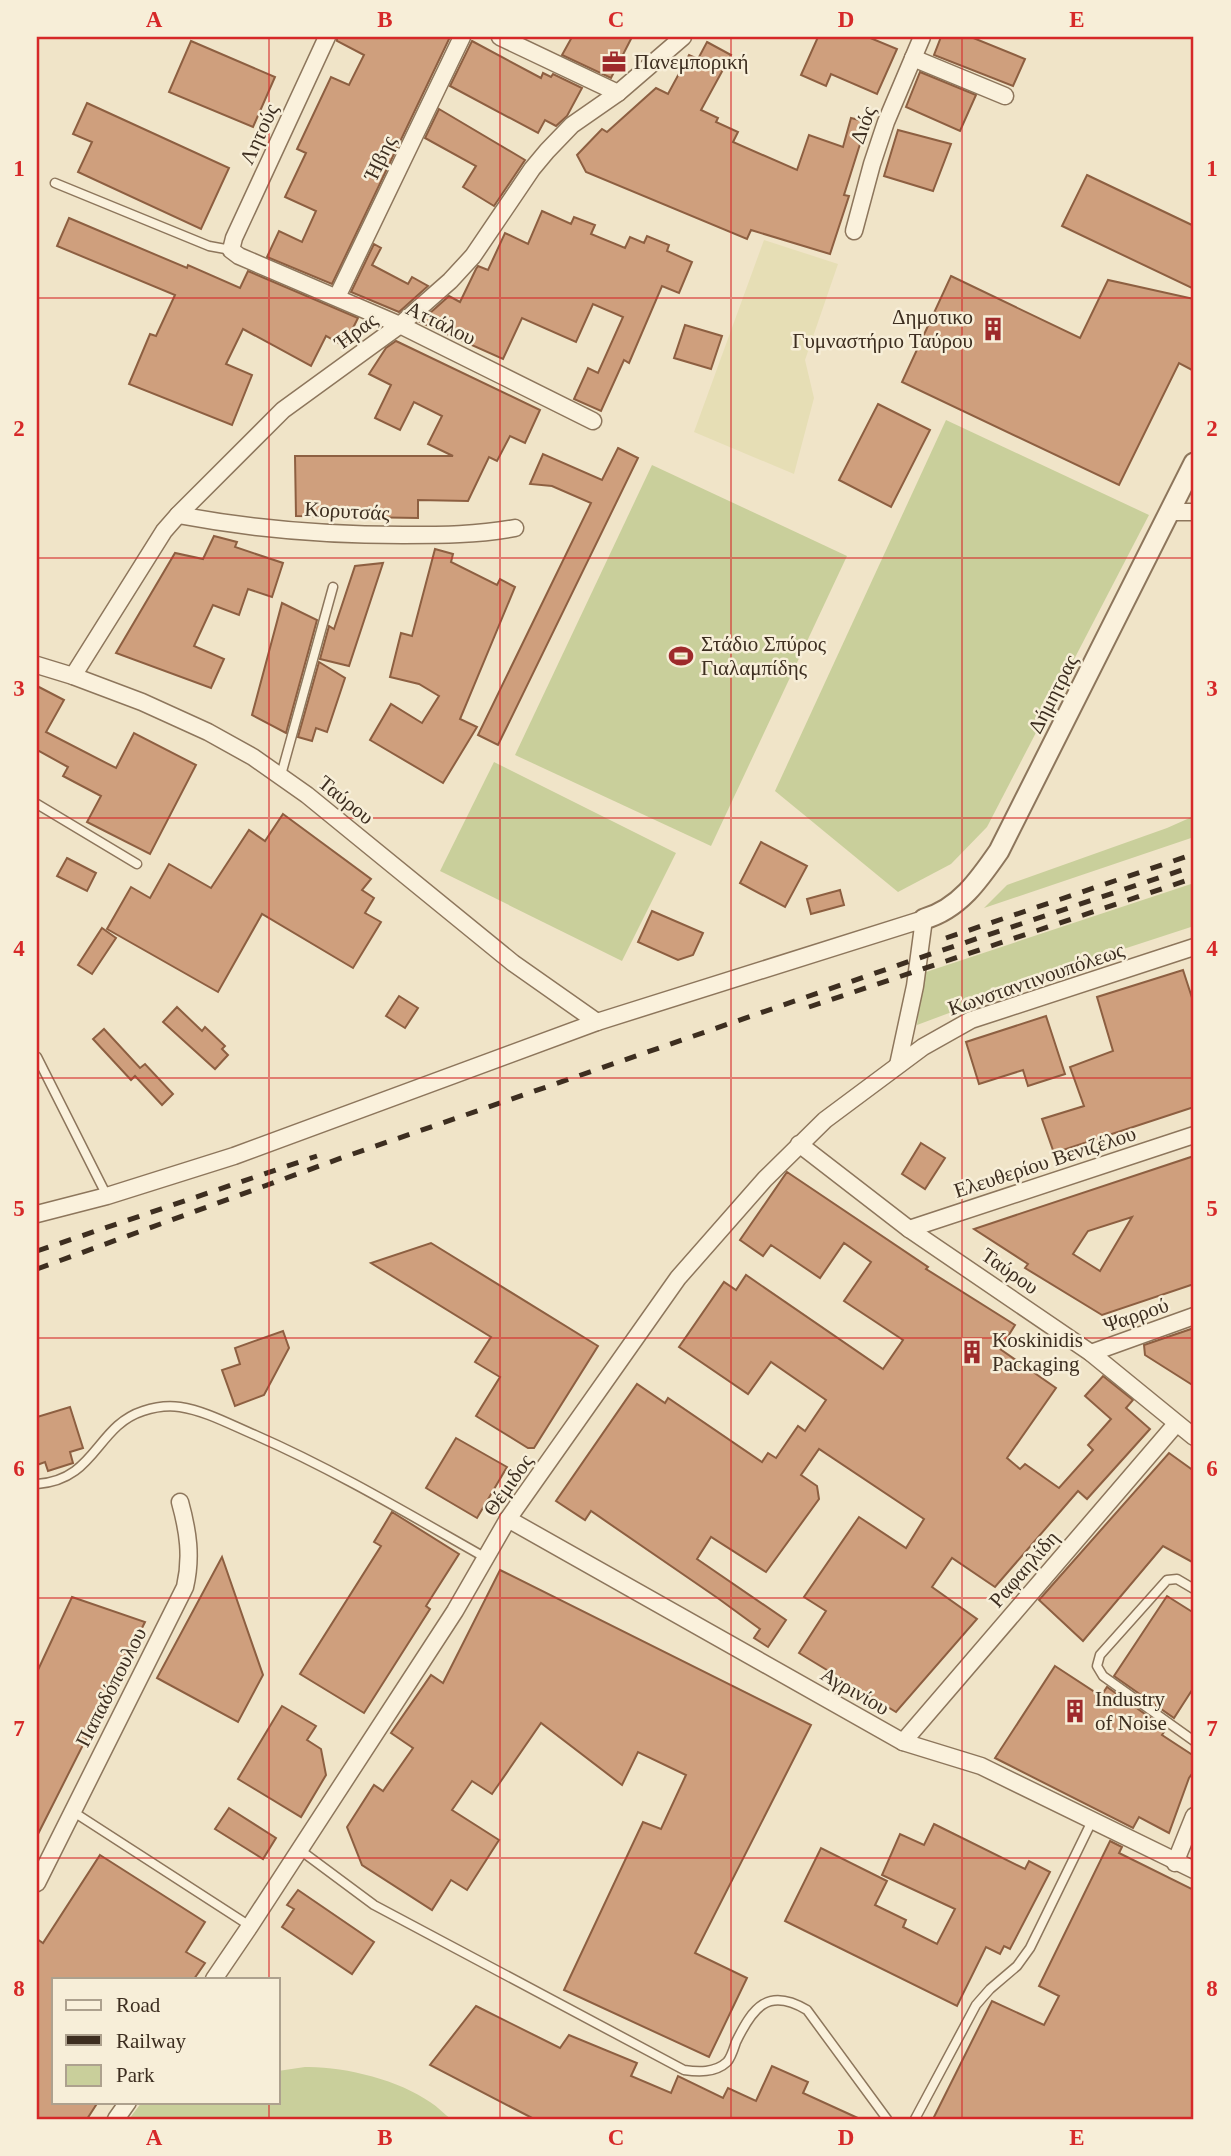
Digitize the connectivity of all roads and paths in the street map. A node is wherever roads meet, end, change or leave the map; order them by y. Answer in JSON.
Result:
{"nodes":[{"id":1,"x":327,"y":37,"type":"edge"},
{"id":2,"x":461,"y":37,"type":"edge"},
{"id":3,"x":500,"y":37,"type":"edge"},
{"id":4,"x":683,"y":37,"type":"edge"},
{"id":5,"x":922,"y":37,"type":"edge"},
{"id":6,"x":913,"y":58,"type":"junction"},
{"id":7,"x":618,"y":93,"type":"junction"},
{"id":8,"x":1005,"y":96,"type":"dead end"},
{"id":9,"x":55,"y":183,"type":"dead end"},
{"id":10,"x":854,"y":231,"type":"dead end"},
{"id":11,"x":231,"y":250,"type":"junction"},
{"id":12,"x":337,"y":297,"type":"junction"},
{"id":13,"x":400,"y":325,"type":"junction"},
{"id":14,"x":593,"y":421,"type":"dead end"},
{"id":15,"x":1194,"y":463,"type":"edge"},
{"id":16,"x":1170,"y":512,"type":"junction"},
{"id":17,"x":1194,"y":512,"type":"edge"},
{"id":18,"x":178,"y":515,"type":"junction"},
{"id":19,"x":515,"y":528,"type":"dead end"},
{"id":20,"x":333,"y":587,"type":"dead end"},
{"id":21,"x":37,"y":665,"type":"edge"},
{"id":22,"x":73,"y":676,"type":"junction"},
{"id":23,"x":281,"y":775,"type":"junction"},
{"id":24,"x":37,"y":804,"type":"edge"},
{"id":25,"x":137,"y":864,"type":"dead end"},
{"id":26,"x":924,"y":919,"type":"junction"},
{"id":27,"x":1194,"y":947,"type":"edge"},
{"id":28,"x":597,"y":1023,"type":"junction"},
{"id":29,"x":37,"y":1058,"type":"edge"},
{"id":30,"x":898,"y":1065,"type":"junction"},
{"id":31,"x":1194,"y":1135,"type":"edge"},
{"id":32,"x":799,"y":1144,"type":"junction"},
{"id":33,"x":107,"y":1196,"type":"junction"},
{"id":34,"x":37,"y":1214,"type":"edge"},
{"id":35,"x":909,"y":1229,"type":"junction"},
{"id":36,"x":1194,"y":1316,"type":"edge"},
{"id":37,"x":1091,"y":1353,"type":"junction"},
{"id":38,"x":1176,"y":1423,"type":"junction"},
{"id":39,"x":1194,"y":1437,"type":"edge"},
{"id":40,"x":37,"y":1484,"type":"edge"},
{"id":41,"x":180,"y":1502,"type":"dead end"},
{"id":42,"x":508,"y":1519,"type":"junction"},
{"id":43,"x":486,"y":1558,"type":"junction"},
{"id":44,"x":1194,"y":1589,"type":"edge"},
{"id":45,"x":1194,"y":1741,"type":"edge"},
{"id":46,"x":903,"y":1742,"type":"junction"},
{"id":47,"x":72,"y":1811,"type":"junction"},
{"id":48,"x":1194,"y":1816,"type":"edge"},
{"id":49,"x":1092,"y":1821,"type":"junction"},
{"id":50,"x":300,"y":1850,"type":"junction"},
{"id":51,"x":1175,"y":1863,"type":"junction"},
{"id":52,"x":1194,"y":1870,"type":"edge"},
{"id":53,"x":37,"y":1883,"type":"edge"},
{"id":54,"x":250,"y":1926,"type":"junction"},
{"id":55,"x":215,"y":1978,"type":"edge"},
{"id":56,"x":127,"y":2104,"type":"edge"},
{"id":57,"x":116,"y":2119,"type":"edge"},
{"id":58,"x":887,"y":2119,"type":"edge"},
{"id":59,"x":915,"y":2119,"type":"edge"}],
"edges":[{"from":1,"to":11,"type":"street","name":"Λητούς"},
{"from":2,"to":12,"type":"street","name":"Ήβης"},
{"from":3,"to":7,"type":"street"},
{"from":4,"to":7,"type":"street","name":"Ήρας"},
{"from":5,"to":6,"type":"street","name":"Διός"},
{"from":6,"to":8,"type":"street"},
{"from":6,"to":10,"type":"street","name":"Διός"},
{"from":7,"to":13,"type":"street","name":"Ήρας"},
{"from":9,"to":11,"type":"lane"},
{"from":11,"to":12,"type":"street","name":"Αττάλου"},
{"from":12,"to":13,"type":"street","name":"Αττάλου"},
{"from":13,"to":14,"type":"street","name":"Αττάλου"},
{"from":13,"to":18,"type":"street","name":"Ήρας"},
{"from":15,"to":16,"type":"street","name":"Δήμητρας"},
{"from":16,"to":17,"type":"street"},
{"from":16,"to":26,"type":"street","name":"Δήμητρας"},
{"from":18,"to":19,"type":"street","name":"Κορυτσάς"},
{"from":18,"to":22,"type":"street","name":"Ήρας"},
{"from":20,"to":23,"type":"lane"},
{"from":21,"to":22,"type":"street","name":"Ταύρου"},
{"from":22,"to":23,"type":"street","name":"Ταύρου"},
{"from":23,"to":28,"type":"street","name":"Ταύρου"},
{"from":24,"to":25,"type":"lane"},
{"from":26,"to":28,"type":"street"},
{"from":26,"to":30,"type":"street"},
{"from":27,"to":30,"type":"street","name":"Κωνσταντινουπόλεως"},
{"from":28,"to":33,"type":"street"},
{"from":29,"to":33,"type":"lane"},
{"from":30,"to":32,"type":"street","name":"Θέμιδος"},
{"from":31,"to":35,"type":"street","name":"Ελευθερίου Βενιζέλου"},
{"from":32,"to":35,"type":"street","name":"Ταύρου"},
{"from":32,"to":42,"type":"street","name":"Θέμιδος"},
{"from":33,"to":34,"type":"street"},
{"from":35,"to":37,"type":"street","name":"Ταύρου"},
{"from":36,"to":37,"type":"street","name":"Ψαρρού"},
{"from":37,"to":38,"type":"street","name":"Ταύρου"},
{"from":38,"to":39,"type":"street","name":"Ταύρου"},
{"from":38,"to":46,"type":"street","name":"Ραφαηλίδη"},
{"from":40,"to":43,"type":"lane"},
{"from":41,"to":47,"type":"street","name":"Παπαδόπουλου"},
{"from":42,"to":43,"type":"street","name":"Θέμιδος"},
{"from":42,"to":46,"type":"street","name":"Αγρινίου"},
{"from":43,"to":50,"type":"street","name":"Θέμιδος"},
{"from":44,"to":45,"type":"lane"},
{"from":46,"to":49,"type":"street","name":"Αγρινίου"},
{"from":47,"to":53,"type":"street","name":"Παπαδόπουλου"},
{"from":47,"to":54,"type":"lane"},
{"from":48,"to":51,"type":"street"},
{"from":49,"to":51,"type":"street","name":"Αγρινίου"},
{"from":49,"to":59,"type":"lane"},
{"from":50,"to":54,"type":"street","name":"Θέμιδος"},
{"from":50,"to":58,"type":"lane"},
{"from":51,"to":52,"type":"street","name":"Αγρινίου"},
{"from":54,"to":55,"type":"street","name":"Θέμιδος"},
{"from":56,"to":57,"type":"street"}]}
